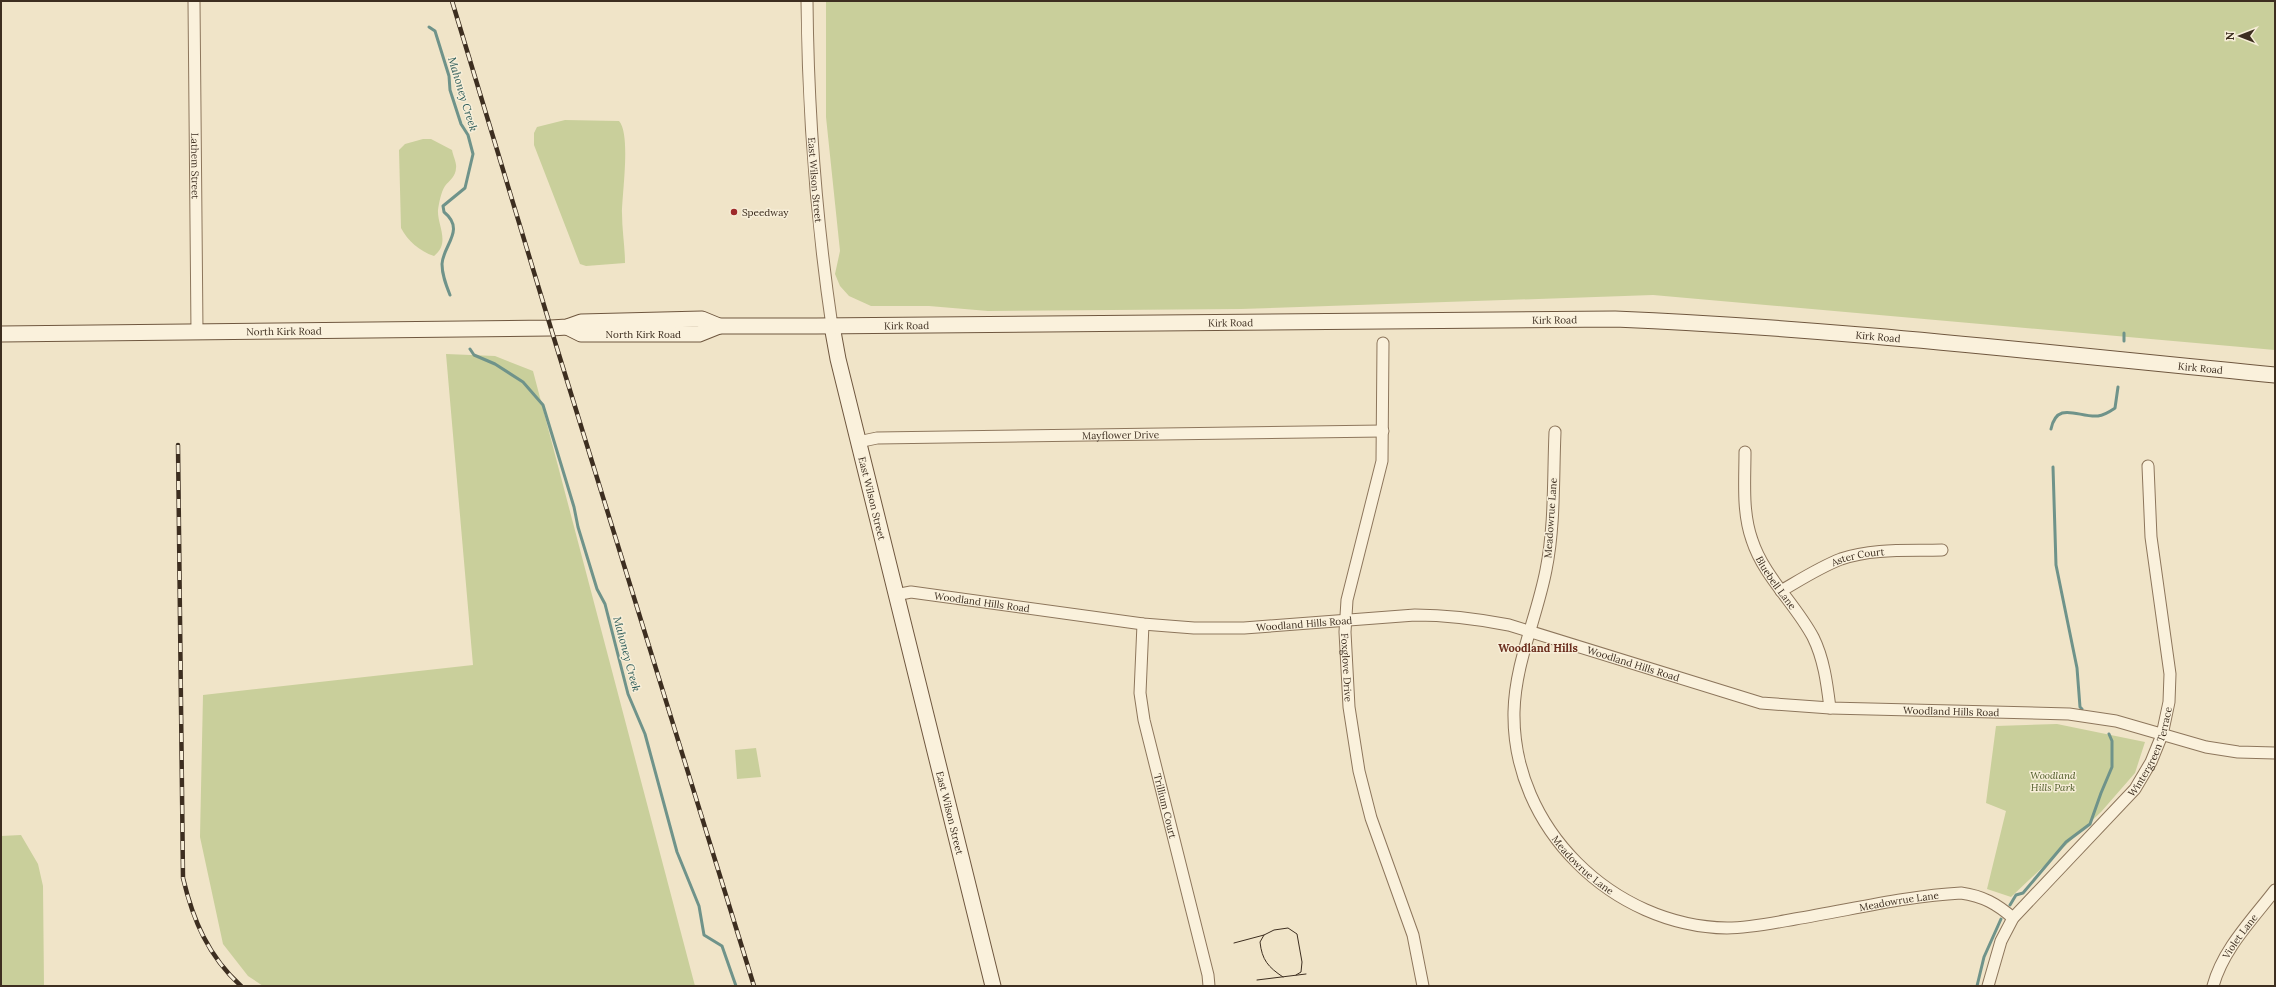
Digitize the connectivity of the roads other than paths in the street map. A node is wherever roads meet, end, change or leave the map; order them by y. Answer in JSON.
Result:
{"nodes":[{"id":1,"x":194,"y":1,"type":"edge"},
{"id":2,"x":807,"y":1,"type":"edge"},
{"id":3,"x":832,"y":326,"type":"junction"},
{"id":4,"x":197,"y":332,"type":"junction"},
{"id":5,"x":1,"y":334,"type":"edge"},
{"id":6,"x":1383,"y":343,"type":"dead end"},
{"id":7,"x":2275,"y":375,"type":"edge"},
{"id":8,"x":1383,"y":431,"type":"junction"},
{"id":9,"x":1555,"y":432,"type":"dead end"},
{"id":10,"x":858,"y":442,"type":"junction"},
{"id":11,"x":1745,"y":452,"type":"dead end"},
{"id":12,"x":2148,"y":466,"type":"dead end"},
{"id":13,"x":1942,"y":550,"type":"dead end"},
{"id":14,"x":1781,"y":591,"type":"junction"},
{"id":15,"x":895,"y":594,"type":"junction"},
{"id":16,"x":1344,"y":620,"type":"junction"},
{"id":17,"x":1143,"y":624,"type":"junction"},
{"id":18,"x":1530,"y":631,"type":"junction"},
{"id":19,"x":1830,"y":708,"type":"junction"},
{"id":20,"x":2162,"y":734,"type":"junction"},
{"id":21,"x":2275,"y":753,"type":"edge"},
{"id":22,"x":2275,"y":890,"type":"edge"},
{"id":23,"x":2013,"y":918,"type":"junction"},
{"id":24,"x":993,"y":986,"type":"edge"},
{"id":25,"x":1209,"y":986,"type":"edge"},
{"id":26,"x":1423,"y":986,"type":"edge"},
{"id":27,"x":1988,"y":986,"type":"edge"},
{"id":28,"x":2213,"y":986,"type":"edge"}],
"edges":[{"from":1,"to":4,"type":"street","name":"Lathem Street"},
{"from":2,"to":3,"type":"street","name":"East Wilson Street"},
{"from":3,"to":4,"type":"street","name":"North Kirk Road"},
{"from":3,"to":7,"type":"street","name":"Kirk Road"},
{"from":3,"to":10,"type":"street","name":"East Wilson Street"},
{"from":4,"to":5,"type":"street","name":"North Kirk Road"},
{"from":6,"to":8,"type":"street","name":"Foxglove Drive"},
{"from":8,"to":10,"type":"street","name":"Mayflower Drive"},
{"from":8,"to":16,"type":"street","name":"Foxglove Drive"},
{"from":9,"to":18,"type":"street","name":"Meadowrue Lane"},
{"from":10,"to":15,"type":"street","name":"East Wilson Street"},
{"from":11,"to":14,"type":"street","name":"Bluebell Lane"},
{"from":12,"to":20,"type":"street","name":"Wintergreen Terrace"},
{"from":13,"to":14,"type":"street","name":"Aster Court"},
{"from":14,"to":19,"type":"street","name":"Bluebell Lane"},
{"from":15,"to":17,"type":"street","name":"Woodland Hills Road"},
{"from":15,"to":24,"type":"street","name":"East Wilson Street"},
{"from":16,"to":17,"type":"street","name":"Woodland Hills Road"},
{"from":16,"to":18,"type":"street","name":"Woodland Hills Road"},
{"from":16,"to":26,"type":"street","name":"Foxglove Drive"},
{"from":17,"to":25,"type":"street","name":"Trillium Court"},
{"from":18,"to":19,"type":"street","name":"Woodland Hills Road"},
{"from":18,"to":23,"type":"street","name":"Meadowrue Lane"},
{"from":19,"to":20,"type":"street","name":"Woodland Hills Road"},
{"from":20,"to":21,"type":"street","name":"Woodland Hills Road"},
{"from":20,"to":23,"type":"street","name":"Wintergreen Terrace"},
{"from":22,"to":28,"type":"street","name":"Violet Lane"},
{"from":23,"to":27,"type":"street","name":"Wintergreen Terrace"}]}
